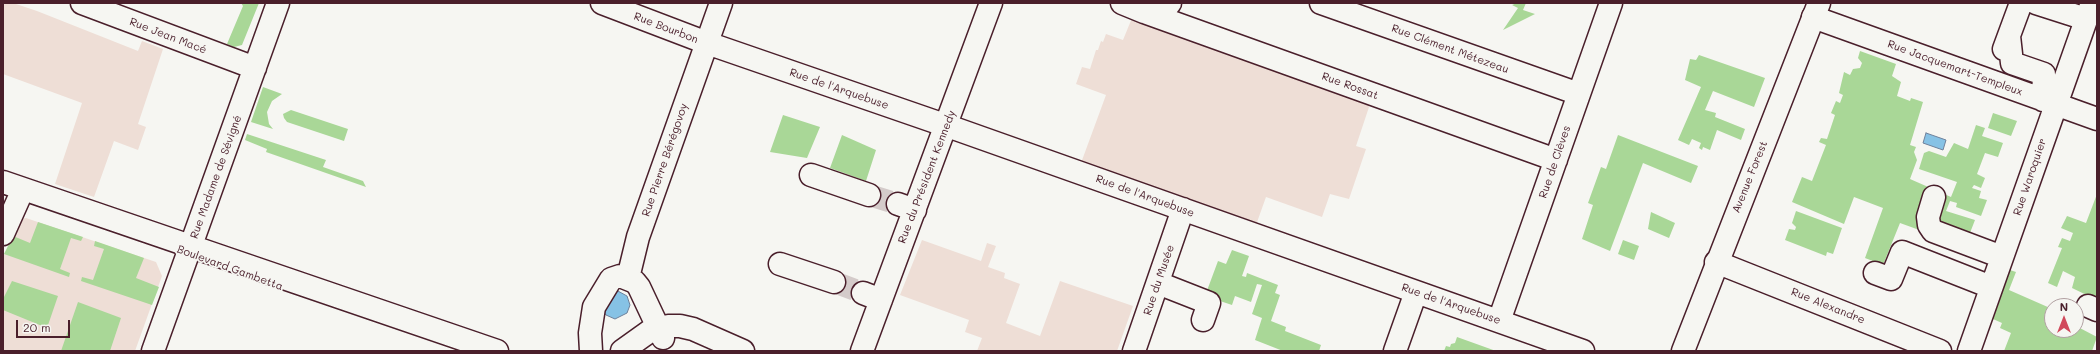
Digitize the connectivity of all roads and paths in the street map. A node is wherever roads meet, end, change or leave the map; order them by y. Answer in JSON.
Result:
{"nodes":[{"id":1,"x":82,"y":3,"type":"edge"},
{"id":2,"x":278,"y":3,"type":"edge"},
{"id":3,"x":602,"y":3,"type":"edge"},
{"id":4,"x":720,"y":3,"type":"edge"},
{"id":5,"x":992,"y":3,"type":"edge"},
{"id":6,"x":1122,"y":3,"type":"edge"},
{"id":7,"x":1170,"y":3,"type":"edge"},
{"id":8,"x":1321,"y":3,"type":"edge"},
{"id":9,"x":1611,"y":3,"type":"edge"},
{"id":10,"x":2021,"y":3,"type":"edge"},
{"id":11,"x":2036,"y":3,"type":"edge"},
{"id":12,"x":1816,"y":10,"type":"edge"},
{"id":13,"x":2089,"y":11,"type":"edge"},
{"id":14,"x":1144,"y":12,"type":"junction"},
{"id":15,"x":2009,"y":36,"type":"junction"},
{"id":16,"x":707,"y":43,"type":"junction"},
{"id":17,"x":255,"y":68,"type":"junction"},
{"id":18,"x":1988,"y":80,"type":"junction"},
{"id":19,"x":1579,"y":94,"type":"junction"},
{"id":20,"x":2049,"y":102,"type":"junction"},
{"id":21,"x":2097,"y":119,"type":"edge"},
{"id":22,"x":947,"y":126,"type":"junction"},
{"id":23,"x":1556,"y":160,"type":"junction"},
{"id":24,"x":811,"y":175,"type":"dead end"},
{"id":25,"x":3,"y":182,"type":"edge"},
{"id":26,"x":12,"y":193,"type":"edge"},
{"id":27,"x":869,"y":195,"type":"tunnel mouth"},
{"id":28,"x":1934,"y":197,"type":"dead end"},
{"id":29,"x":1183,"y":209,"type":"junction"},
{"id":30,"x":3,"y":234,"type":"edge"},
{"id":31,"x":189,"y":250,"type":"junction"},
{"id":32,"x":2002,"y":257,"type":"junction"},
{"id":33,"x":1716,"y":262,"type":"junction"},
{"id":34,"x":780,"y":264,"type":"dead end"},
{"id":35,"x":1875,"y":273,"type":"dead end"},
{"id":36,"x":628,"y":278,"type":"junction"},
{"id":37,"x":834,"y":282,"type":"tunnel mouth"},
{"id":38,"x":1158,"y":283,"type":"junction"},
{"id":39,"x":1991,"y":287,"type":"junction"},
{"id":40,"x":1416,"y":292,"type":"junction"},
{"id":41,"x":1203,"y":320,"type":"dead end"},
{"id":42,"x":1499,"y":321,"type":"junction"},
{"id":43,"x":651,"y":334,"type":"edge"},
{"id":44,"x":153,"y":351,"type":"edge"},
{"id":45,"x":456,"y":351,"type":"edge"},
{"id":46,"x":497,"y":351,"type":"edge"},
{"id":47,"x":591,"y":351,"type":"edge"},
{"id":48,"x":622,"y":351,"type":"edge"},
{"id":49,"x":721,"y":351,"type":"edge"},
{"id":50,"x":743,"y":351,"type":"edge"},
{"id":51,"x":862,"y":351,"type":"edge"},
{"id":52,"x":1134,"y":351,"type":"edge"},
{"id":53,"x":1395,"y":351,"type":"edge"},
{"id":54,"x":1583,"y":351,"type":"edge"},
{"id":55,"x":1683,"y":351,"type":"edge"},
{"id":56,"x":1940,"y":351,"type":"edge"},
{"id":57,"x":1969,"y":351,"type":"edge"}],
"edges":[{"from":1,"to":17,"type":"street","name":"Rue Jean Macé"},
{"from":2,"to":17,"type":"street","name":"Rue Madame de Sévigné"},
{"from":3,"to":16,"type":"street","name":"Rue Bourbon"},
{"from":4,"to":16,"type":"street","name":"Rue Pierre Bérégovoy"},
{"from":5,"to":22,"type":"street","name":"Rue du Président Kennedy"},
{"from":6,"to":14,"type":"street","name":"Rue Rossat"},
{"from":7,"to":14,"type":"street"},
{"from":8,"to":19,"type":"street","name":"Rue Clément Métezeau"},
{"from":9,"to":19,"type":"street","name":"Rue de Clèves"},
{"from":10,"to":15,"type":"street"},
{"from":11,"to":13,"type":"street"},
{"from":12,"to":18,"type":"street","name":"Rue Jacquemart-Templeux"},
{"from":12,"to":33,"type":"street","name":"Avenue Forest"},
{"from":13,"to":20,"type":"street","name":"Rue Waroquier"},
{"from":14,"to":23,"type":"street","name":"Rue Rossat"},
{"from":15,"to":18,"type":"street"},
{"from":15,"to":20,"type":"street"},
{"from":16,"to":22,"type":"street","name":"Rue de l'Arquebuse"},
{"from":16,"to":36,"type":"street","name":"Rue Pierre Bérégovoy"},
{"from":17,"to":31,"type":"street","name":"Rue Madame de Sévigné"},
{"from":18,"to":20,"type":"street","name":"Rue Jacquemart-Templeux"},
{"from":19,"to":23,"type":"street","name":"Rue de Clèves"},
{"from":20,"to":21,"type":"street","name":"Rue Jacquemart-Templeux"},
{"from":20,"to":32,"type":"street","name":"Rue Waroquier"},
{"from":22,"to":29,"type":"street","name":"Rue de l'Arquebuse"},
{"from":22,"to":51,"type":"street","name":"Rue du Président Kennedy"},
{"from":23,"to":42,"type":"street","name":"Rue de Clèves"},
{"from":24,"to":27,"type":"street"},
{"from":25,"to":31,"type":"street"},
{"from":26,"to":30,"type":"street"},
{"from":26,"to":31,"type":"street","name":"Boulevard Gambetta"},
{"from":28,"to":32,"type":"street"},
{"from":29,"to":38,"type":"street","name":"Rue du Musée"},
{"from":29,"to":40,"type":"street","name":"Rue de l'Arquebuse"},
{"from":31,"to":44,"type":"street","name":"Rue Madame de Sévigné"},
{"from":31,"to":45,"type":"street","name":"Boulevard Gambetta"},
{"from":31,"to":46,"type":"street"},
{"from":32,"to":39,"type":"street","name":"Rue Waroquier"},
{"from":33,"to":55,"type":"street","name":"Avenue Forest"},
{"from":33,"to":56,"type":"street","name":"Rue Alexandre"},
{"from":34,"to":37,"type":"street"},
{"from":35,"to":39,"type":"street"},
{"from":36,"to":43,"type":"street"},
{"from":36,"to":47,"type":"street"},
{"from":38,"to":41,"type":"street"},
{"from":38,"to":52,"type":"street","name":"Rue du Musée"},
{"from":39,"to":57,"type":"street","name":"Rue Waroquier"},
{"from":40,"to":42,"type":"street","name":"Rue de l'Arquebuse"},
{"from":40,"to":53,"type":"street"},
{"from":42,"to":54,"type":"street","name":"Rue de l'Arquebuse"},
{"from":43,"to":48,"type":"street"},
{"from":43,"to":49,"type":"street"},
{"from":43,"to":50,"type":"street"}]}
